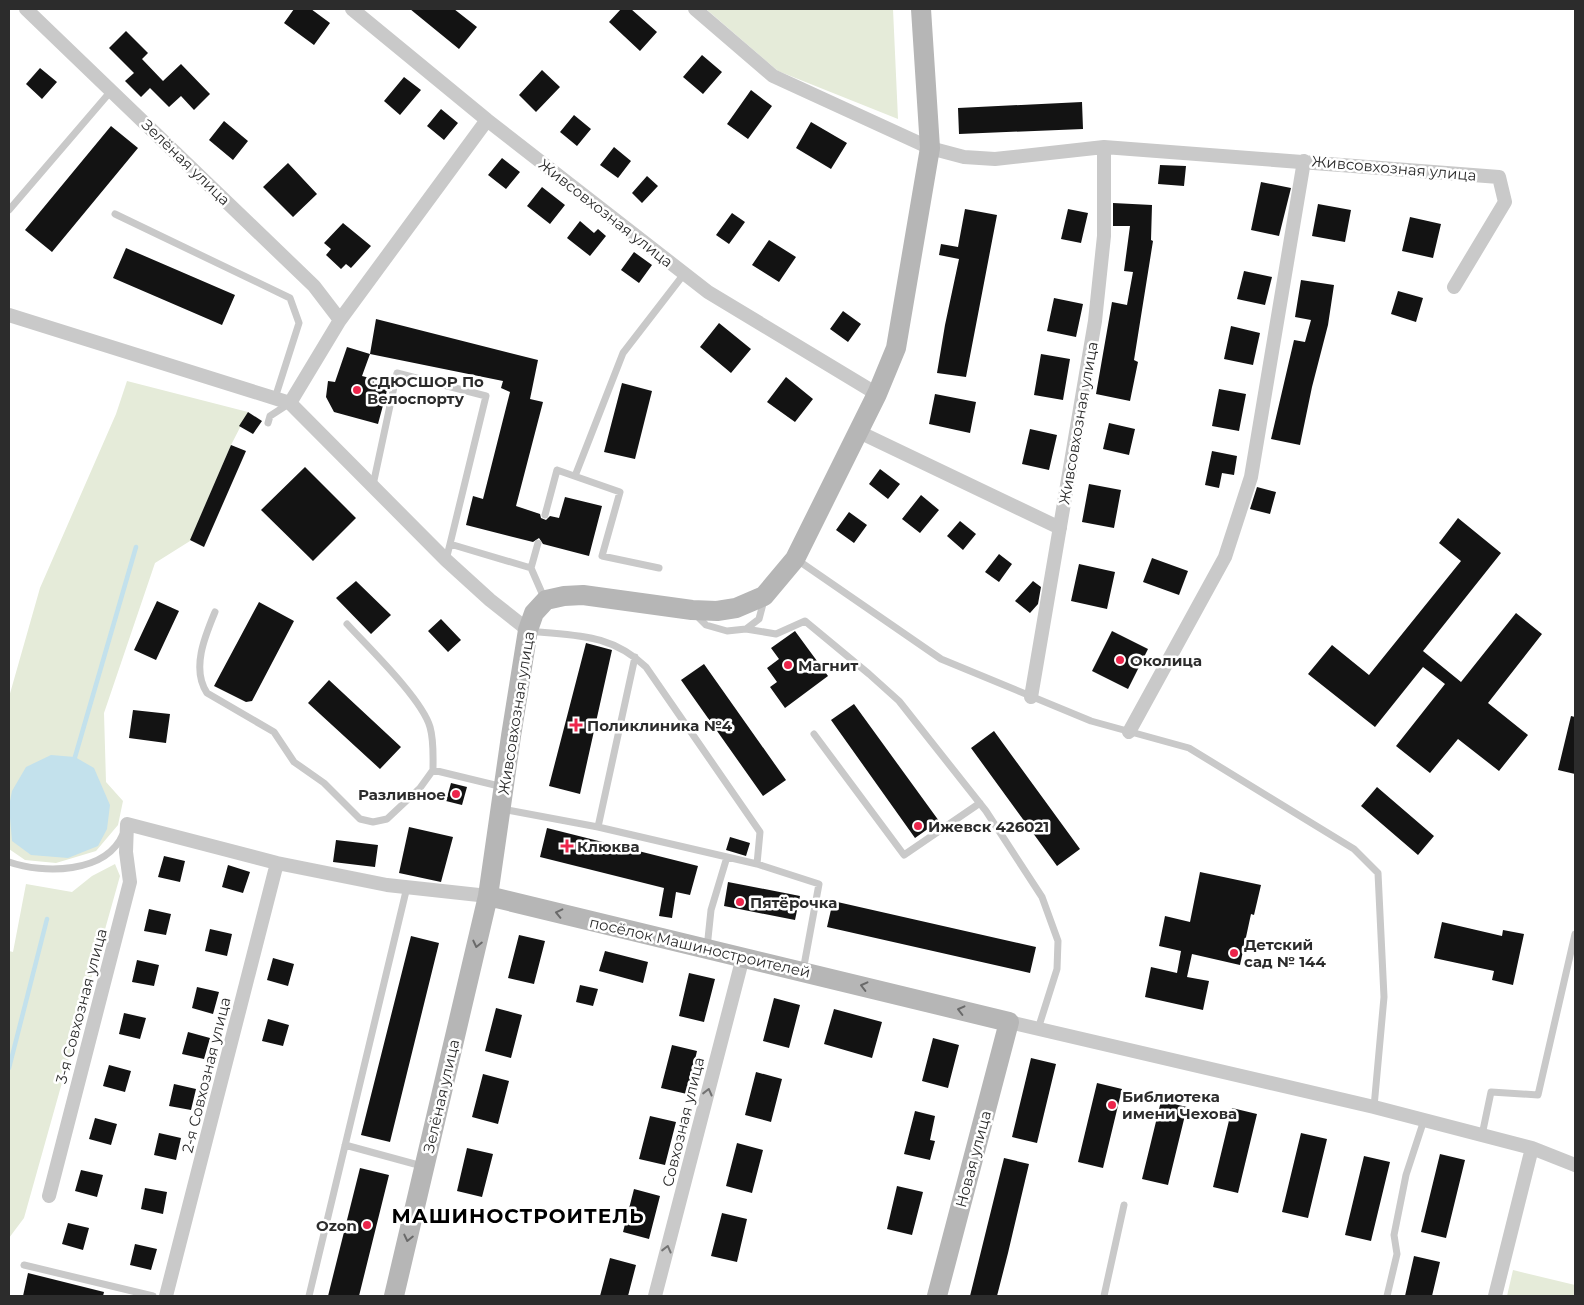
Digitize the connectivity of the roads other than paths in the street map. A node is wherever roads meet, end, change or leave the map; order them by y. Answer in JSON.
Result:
{"nodes":[{"id":1,"x":26,"y":9,"type":"edge"},
{"id":2,"x":352,"y":9,"type":"edge"},
{"id":3,"x":695,"y":9,"type":"edge"},
{"id":4,"x":921,"y":9,"type":"edge"},
{"id":5,"x":111,"y":91,"type":"junction"},
{"id":6,"x":487,"y":120,"type":"junction"},
{"id":7,"x":1104,"y":147,"type":"junction"},
{"id":8,"x":930,"y":148,"type":"junction"},
{"id":9,"x":1304,"y":161,"type":"junction"},
{"id":10,"x":9,"y":210,"type":"edge"},
{"id":11,"x":115,"y":214,"type":"dead end"},
{"id":12,"x":684,"y":274,"type":"junction"},
{"id":13,"x":1454,"y":287,"type":"dead end"},
{"id":14,"x":9,"y":315,"type":"edge"},
{"id":15,"x":340,"y":320,"type":"junction"},
{"id":16,"x":877,"y":394,"type":"junction"},
{"id":17,"x":275,"y":398,"type":"junction"},
{"id":18,"x":290,"y":403,"type":"junction"},
{"id":19,"x":268,"y":424,"type":"dead end"},
{"id":20,"x":859,"y":432,"type":"junction"},
{"id":21,"x":576,"y":476,"type":"junction"},
{"id":22,"x":374,"y":485,"type":"junction"},
{"id":23,"x":545,"y":515,"type":"dead end"},
{"id":24,"x":1060,"y":528,"type":"junction"},
{"id":25,"x":538,"y":543,"type":"dead end"},
{"id":26,"x":450,"y":544,"type":"junction"},
{"id":27,"x":795,"y":559,"type":"junction"},
{"id":28,"x":446,"y":560,"type":"junction"},
{"id":29,"x":531,"y":568,"type":"junction"},
{"id":30,"x":659,"y":568,"type":"dead end"},
{"id":31,"x":764,"y":596,"type":"junction"},
{"id":32,"x":546,"y":600,"type":"junction"},
{"id":33,"x":692,"y":610,"type":"junction"},
{"id":34,"x":215,"y":612,"type":"dead end"},
{"id":35,"x":347,"y":624,"type":"dead end"},
{"id":36,"x":746,"y":629,"type":"junction"},
{"id":37,"x":528,"y":630,"type":"junction"},
{"id":38,"x":635,"y":657,"type":"junction"},
{"id":39,"x":1031,"y":696,"type":"junction"},
{"id":40,"x":1129,"y":732,"type":"junction"},
{"id":41,"x":814,"y":734,"type":"dead end"},
{"id":42,"x":432,"y":770,"type":"junction"},
{"id":43,"x":503,"y":787,"type":"junction"},
{"id":44,"x":980,"y":803,"type":"junction"},
{"id":45,"x":500,"y":809,"type":"junction"},
{"id":46,"x":127,"y":824,"type":"junction"},
{"id":47,"x":598,"y":827,"type":"junction"},
{"id":48,"x":727,"y":857,"type":"junction"},
{"id":49,"x":9,"y":862,"type":"edge"},
{"id":50,"x":277,"y":863,"type":"junction"},
{"id":51,"x":757,"y":864,"type":"junction"},
{"id":52,"x":407,"y":887,"type":"junction"},
{"id":53,"x":488,"y":896,"type":"junction"},
{"id":54,"x":1575,"y":934,"type":"edge"},
{"id":55,"x":707,"y":948,"type":"junction"},
{"id":56,"x":743,"y":957,"type":"junction"},
{"id":57,"x":803,"y":971,"type":"junction"},
{"id":58,"x":1009,"y":1022,"type":"junction"},
{"id":59,"x":1038,"y":1030,"type":"junction"},
{"id":60,"x":1374,"y":1107,"type":"junction"},
{"id":61,"x":1424,"y":1120,"type":"junction"},
{"id":62,"x":1482,"y":1135,"type":"junction"},
{"id":63,"x":345,"y":1145,"type":"junction"},
{"id":64,"x":1532,"y":1148,"type":"junction"},
{"id":65,"x":1575,"y":1165,"type":"edge"},
{"id":66,"x":425,"y":1167,"type":"junction"},
{"id":67,"x":49,"y":1196,"type":"dead end"},
{"id":68,"x":1124,"y":1206,"type":"dead end"},
{"id":69,"x":24,"y":1265,"type":"dead end"},
{"id":70,"x":153,"y":1296,"type":"edge"},
{"id":71,"x":166,"y":1296,"type":"edge"},
{"id":72,"x":309,"y":1296,"type":"edge"},
{"id":73,"x":394,"y":1296,"type":"edge"},
{"id":74,"x":655,"y":1296,"type":"edge"},
{"id":75,"x":937,"y":1296,"type":"edge"},
{"id":76,"x":1104,"y":1296,"type":"edge"},
{"id":77,"x":1387,"y":1296,"type":"edge"},
{"id":78,"x":1494,"y":1296,"type":"edge"}],
"edges":[{"from":1,"to":5,"type":"street","name":"Зелёная улица"},
{"from":2,"to":6,"type":"street","name":"Живсовхозная улица"},
{"from":3,"to":8,"type":"street","name":"Живсовхозная улица"},
{"from":4,"to":8,"type":"street"},
{"from":5,"to":10,"type":"lane"},
{"from":5,"to":15,"type":"street","name":"Зелёная улица"},
{"from":6,"to":12,"type":"street","name":"Живсовхозная улица"},
{"from":6,"to":15,"type":"street"},
{"from":7,"to":8,"type":"street","name":"Живсовхозная улица"},
{"from":7,"to":9,"type":"street","name":"Живсовхозная улица"},
{"from":7,"to":24,"type":"street","name":"Живсовхозная улица"},
{"from":8,"to":16,"type":"street"},
{"from":9,"to":13,"type":"street","name":"Живсовхозная улица"},
{"from":9,"to":40,"type":"street"},
{"from":11,"to":17,"type":"lane"},
{"from":12,"to":16,"type":"street","name":"Живсовхозная улица"},
{"from":12,"to":21,"type":"lane"},
{"from":14,"to":17,"type":"street"},
{"from":15,"to":18,"type":"street"},
{"from":16,"to":20,"type":"street"},
{"from":17,"to":18,"type":"street"},
{"from":18,"to":19,"type":"lane"},
{"from":18,"to":22,"type":"street"},
{"from":20,"to":24,"type":"street"},
{"from":20,"to":27,"type":"street"},
{"from":21,"to":23,"type":"lane"},
{"from":21,"to":30,"type":"lane"},
{"from":22,"to":26,"type":"lane"},
{"from":22,"to":28,"type":"street"},
{"from":24,"to":39,"type":"street","name":"Живсовхозная улица"},
{"from":25,"to":29,"type":"lane"},
{"from":26,"to":28,"type":"lane"},
{"from":26,"to":29,"type":"lane"},
{"from":27,"to":31,"type":"street"},
{"from":27,"to":39,"type":"lane"},
{"from":28,"to":37,"type":"street"},
{"from":29,"to":32,"type":"lane"},
{"from":31,"to":33,"type":"street"},
{"from":31,"to":36,"type":"lane"},
{"from":32,"to":33,"type":"street"},
{"from":32,"to":37,"type":"street","name":"Живсовхозная улица"},
{"from":33,"to":36,"type":"lane"},
{"from":34,"to":42,"type":"lane"},
{"from":35,"to":42,"type":"lane"},
{"from":36,"to":44,"type":"lane"},
{"from":37,"to":38,"type":"lane"},
{"from":37,"to":43,"type":"street","name":"Живсовхозная улица"},
{"from":38,"to":47,"type":"lane"},
{"from":38,"to":51,"type":"lane"},
{"from":39,"to":40,"type":"lane"},
{"from":40,"to":60,"type":"lane"},
{"from":41,"to":44,"type":"lane"},
{"from":42,"to":43,"type":"lane"},
{"from":43,"to":45,"type":"street","name":"Живсовхозная улица"},
{"from":44,"to":59,"type":"lane"},
{"from":45,"to":47,"type":"lane"},
{"from":45,"to":53,"type":"street","name":"Живсовхозная улица"},
{"from":46,"to":49,"type":"lane"},
{"from":46,"to":50,"type":"street"},
{"from":46,"to":67,"type":"street","name":"3-я Совхозная улица"},
{"from":47,"to":48,"type":"lane"},
{"from":48,"to":51,"type":"lane"},
{"from":48,"to":55,"type":"lane"},
{"from":50,"to":52,"type":"street"},
{"from":50,"to":71,"type":"street","name":"2-я Совхозная улица"},
{"from":51,"to":57,"type":"lane"},
{"from":52,"to":53,"type":"street"},
{"from":52,"to":63,"type":"lane"},
{"from":55,"to":53,"type":"street","name":"посёлок Машиностроителей","one_way":true},
{"from":53,"to":66,"type":"street","name":"Зелёная улица","one_way":true},
{"from":54,"to":62,"type":"lane"},
{"from":55,"to":56,"type":"street","name":"посёлок Машиностроителей"},
{"from":56,"to":57,"type":"street","name":"посёлок Машиностроителей"},
{"from":74,"to":56,"type":"street","name":"Совхозная улица","one_way":true},
{"from":58,"to":57,"type":"street","name":"посёлок Машиностроителей","one_way":true},
{"from":58,"to":59,"type":"street"},
{"from":58,"to":75,"type":"street","name":"Новая улица"},
{"from":59,"to":60,"type":"street"},
{"from":60,"to":61,"type":"street"},
{"from":61,"to":62,"type":"street"},
{"from":61,"to":77,"type":"lane"},
{"from":62,"to":64,"type":"street"},
{"from":63,"to":66,"type":"lane"},
{"from":63,"to":72,"type":"lane"},
{"from":64,"to":65,"type":"street"},
{"from":64,"to":78,"type":"street"},
{"from":66,"to":73,"type":"street","name":"Зелёная улица","one_way":true},
{"from":68,"to":76,"type":"lane"},
{"from":69,"to":70,"type":"lane"}]}
